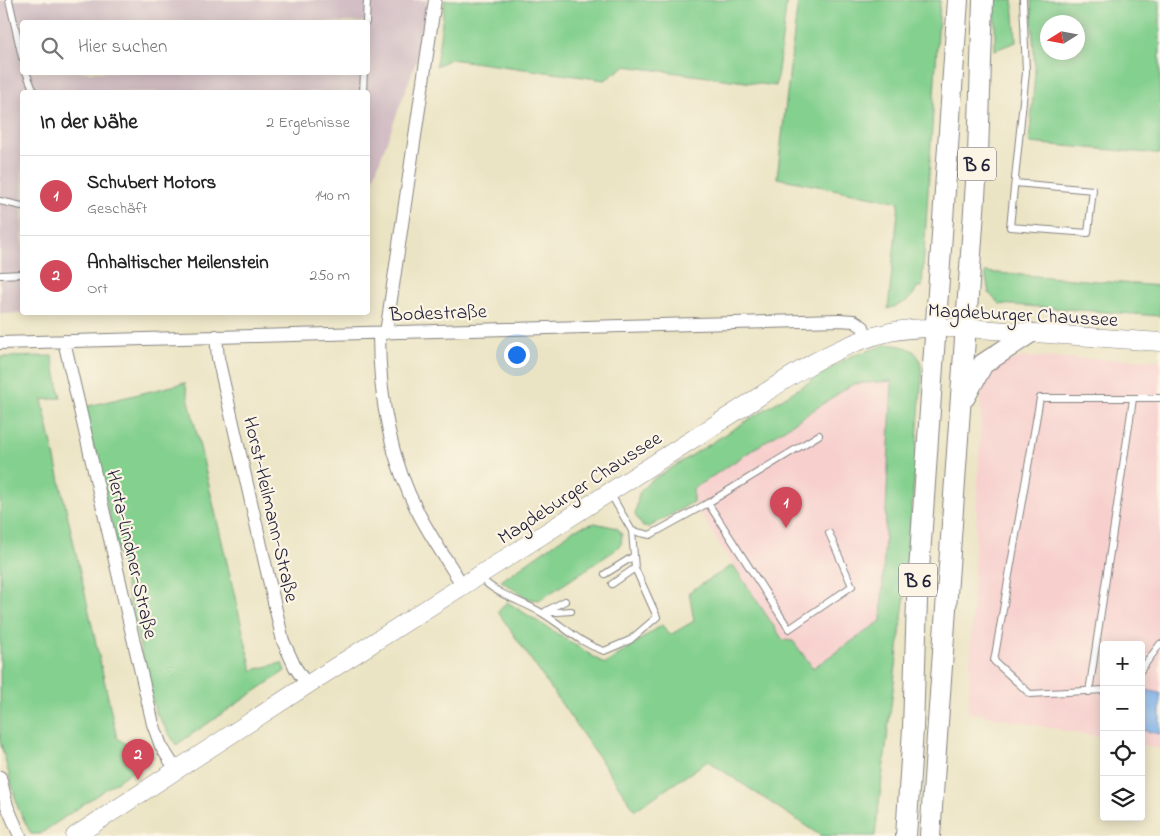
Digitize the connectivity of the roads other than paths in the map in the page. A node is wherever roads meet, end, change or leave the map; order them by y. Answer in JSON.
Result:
{"nodes":[{"id":1,"x":9,"y":0,"type":"edge"},
{"id":2,"x":367,"y":0,"type":"edge"},
{"id":3,"x":435,"y":0,"type":"edge"},
{"id":4,"x":958,"y":0,"type":"edge"},
{"id":5,"x":983,"y":0,"type":"edge"},
{"id":6,"x":1023,"y":0,"type":"edge"},
{"id":7,"x":366,"y":20,"type":"edge"},
{"id":8,"x":20,"y":48,"type":"edge"},
{"id":9,"x":27,"y":75,"type":"edge"},
{"id":10,"x":364,"y":75,"type":"edge"},
{"id":11,"x":33,"y":90,"type":"edge"},
{"id":12,"x":363,"y":90,"type":"edge"},
{"id":13,"x":1015,"y":183,"type":"junction"},
{"id":14,"x":0,"y":201,"type":"edge"},
{"id":15,"x":20,"y":206,"type":"edge"},
{"id":16,"x":0,"y":274,"type":"edge"},
{"id":17,"x":20,"y":274,"type":"edge"},
{"id":18,"x":935,"y":328,"type":"junction"},
{"id":19,"x":966,"y":328,"type":"junction"},
{"id":20,"x":383,"y":333,"type":"junction"},
{"id":21,"x":1030,"y":333,"type":"junction"},
{"id":22,"x":216,"y":336,"type":"junction"},
{"id":23,"x":866,"y":339,"type":"junction"},
{"id":24,"x":64,"y":341,"type":"junction"},
{"id":25,"x":1157,"y":342,"type":"edge"},
{"id":26,"x":0,"y":343,"type":"edge"},
{"id":27,"x":1160,"y":398,"type":"edge"},
{"id":28,"x":1134,"y":399,"type":"junction"},
{"id":29,"x":961,"y":406,"type":"junction"},
{"id":30,"x":819,"y":435,"type":"dead end"},
{"id":31,"x":609,"y":492,"type":"junction"},
{"id":32,"x":708,"y":503,"type":"junction"},
{"id":33,"x":632,"y":531,"type":"junction"},
{"id":34,"x":829,"y":533,"type":"dead end"},
{"id":35,"x":634,"y":556,"type":"junction"},
{"id":36,"x":635,"y":568,"type":"junction"},
{"id":37,"x":606,"y":574,"type":"dead end"},
{"id":38,"x":479,"y":576,"type":"junction"},
{"id":39,"x":612,"y":584,"type":"dead end"},
{"id":40,"x":463,"y":586,"type":"junction"},
{"id":41,"x":565,"y":601,"type":"dead end"},
{"id":42,"x":571,"y":611,"type":"dead end"},
{"id":43,"x":543,"y":613,"type":"junction"},
{"id":44,"x":1160,"y":644,"type":"edge"},
{"id":45,"x":1145,"y":665,"type":"edge"},
{"id":46,"x":307,"y":685,"type":"junction"},
{"id":47,"x":1100,"y":691,"type":"edge"},
{"id":48,"x":1089,"y":692,"type":"junction"},
{"id":49,"x":176,"y":770,"type":"junction"},
{"id":50,"x":0,"y":777,"type":"edge"},
{"id":51,"x":20,"y":836,"type":"edge"},
{"id":52,"x":75,"y":836,"type":"edge"},
{"id":53,"x":906,"y":836,"type":"edge"},
{"id":54,"x":930,"y":836,"type":"edge"}],
"edges":[{"from":1,"to":8,"type":"lane"},
{"from":2,"to":7,"type":"lane"},
{"from":3,"to":20,"type":"street"},
{"from":4,"to":18,"type":"main road","number":"B 6"},
{"from":5,"to":19,"type":"main road","number":"B 6"},
{"from":6,"to":13,"type":"lane"},
{"from":9,"to":11,"type":"lane"},
{"from":10,"to":12,"type":"lane"},
{"from":13,"to":13,"type":"lane"},
{"from":14,"to":15,"type":"lane"},
{"from":16,"to":17,"type":"lane"},
{"from":18,"to":19,"type":"main road","name":"Magdeburger Chaussee"},
{"from":18,"to":23,"type":"main road","name":"Magdeburger Chaussee"},
{"from":18,"to":53,"type":"main road","number":"B 6"},
{"from":19,"to":21,"type":"main road","name":"Magdeburger Chaussee"},
{"from":19,"to":29,"type":"main road","number":"B 6"},
{"from":20,"to":22,"type":"street","name":"Bodestraße"},
{"from":20,"to":23,"type":"street","name":"Bodestraße"},
{"from":20,"to":40,"type":"street"},
{"from":21,"to":25,"type":"main road","name":"Magdeburger Chaussee"},
{"from":21,"to":29,"type":"main road","number":"B 6"},
{"from":22,"to":24,"type":"street","name":"Bodestraße"},
{"from":22,"to":46,"type":"street","name":"Horst-Heilmann-Straße"},
{"from":23,"to":31,"type":"main road","name":"Magdeburger Chaussee"},
{"from":24,"to":26,"type":"street","name":"Bodestraße"},
{"from":24,"to":49,"type":"street","name":"Herta-Lindner-Straße"},
{"from":27,"to":28,"type":"lane"},
{"from":28,"to":48,"type":"lane"},
{"from":28,"to":48,"type":"lane"},
{"from":29,"to":54,"type":"main road","number":"B 6"},
{"from":30,"to":32,"type":"lane"},
{"from":31,"to":33,"type":"lane"},
{"from":31,"to":38,"type":"main road","name":"Magdeburger Chaussee"},
{"from":32,"to":33,"type":"lane"},
{"from":32,"to":34,"type":"lane"},
{"from":33,"to":35,"type":"lane"},
{"from":35,"to":36,"type":"lane"},
{"from":35,"to":37,"type":"lane"},
{"from":36,"to":39,"type":"lane"},
{"from":36,"to":43,"type":"lane"},
{"from":38,"to":40,"type":"main road","name":"Magdeburger Chaussee"},
{"from":38,"to":43,"type":"lane"},
{"from":40,"to":46,"type":"main road","name":"Magdeburger Chaussee"},
{"from":41,"to":43,"type":"lane"},
{"from":42,"to":43,"type":"lane"},
{"from":44,"to":45,"type":"lane"},
{"from":46,"to":49,"type":"main road","name":"Magdeburger Chaussee"},
{"from":47,"to":48,"type":"lane"},
{"from":49,"to":52,"type":"main road","name":"Magdeburger Chaussee"},
{"from":50,"to":51,"type":"street"}]}
